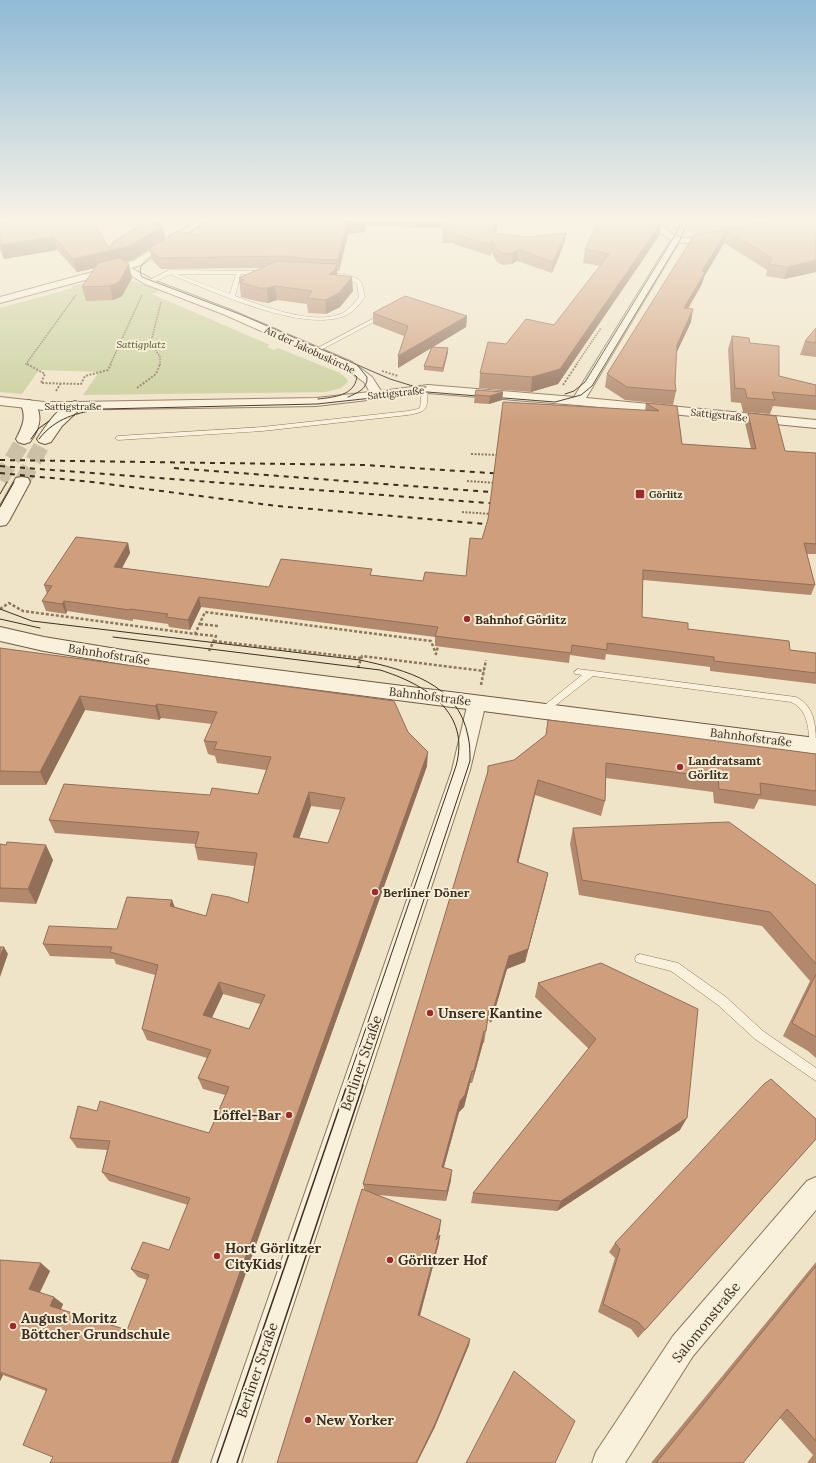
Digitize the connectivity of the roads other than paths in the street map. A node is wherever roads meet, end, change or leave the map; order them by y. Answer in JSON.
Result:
{"nodes":[{"id":1,"x":54,"y":286,"type":"edge"},
{"id":2,"x":159,"y":286,"type":"edge"},
{"id":3,"x":205,"y":286,"type":"edge"},
{"id":4,"x":235,"y":286,"type":"edge"},
{"id":5,"x":360,"y":286,"type":"edge"},
{"id":6,"x":647,"y":286,"type":"edge"},
{"id":7,"x":230,"y":296,"type":"junction"},
{"id":8,"x":0,"y":300,"type":"edge"},
{"id":9,"x":388,"y":312,"type":"edge"},
{"id":10,"x":315,"y":350,"type":"junction"},
{"id":11,"x":424,"y":389,"type":"junction"},
{"id":12,"x":378,"y":395,"type":"junction"},
{"id":13,"x":0,"y":401,"type":"edge"},
{"id":14,"x":578,"y":401,"type":"junction"},
{"id":15,"x":29,"y":405,"type":"junction"},
{"id":16,"x":75,"y":406,"type":"junction"},
{"id":17,"x":816,"y":424,"type":"edge"},
{"id":18,"x":118,"y":438,"type":"dead end"},
{"id":19,"x":24,"y":439,"type":"tunnel mouth"},
{"id":20,"x":45,"y":439,"type":"tunnel mouth"},
{"id":21,"x":22,"y":482,"type":"tunnel mouth"},
{"id":22,"x":0,"y":521,"type":"edge"},
{"id":23,"x":0,"y":634,"type":"edge"},
{"id":24,"x":0,"y":641,"type":"edge"},
{"id":25,"x":44,"y":644,"type":"junction"},
{"id":26,"x":578,"y":672,"type":"dead end"},
{"id":27,"x":590,"y":673,"type":"junction"},
{"id":28,"x":476,"y":709,"type":"junction"},
{"id":29,"x":544,"y":710,"type":"junction"},
{"id":30,"x":815,"y":746,"type":"edge"},
{"id":31,"x":640,"y":959,"type":"dead end"},
{"id":32,"x":816,"y":1075,"type":"edge"},
{"id":33,"x":816,"y":1190,"type":"edge"},
{"id":34,"x":226,"y":1463,"type":"edge"},
{"id":35,"x":607,"y":1463,"type":"edge"}],
"edges":[{"from":1,"to":8,"type":"street"},
{"from":2,"to":10,"type":"street","name":"An der Jakobuskirche"},
{"from":3,"to":7,"type":"lane"},
{"from":4,"to":7,"type":"lane"},
{"from":5,"to":7,"type":"lane"},
{"from":6,"to":14,"type":"street"},
{"from":9,"to":10,"type":"lane"},
{"from":10,"to":12,"type":"street","name":"An der Jakobuskirche"},
{"from":11,"to":12,"type":"street","name":"Sattigstraße"},
{"from":11,"to":14,"type":"street","name":"Sattigstraße"},
{"from":11,"to":18,"type":"lane"},
{"from":12,"to":16,"type":"street","name":"Sattigstraße"},
{"from":13,"to":15,"type":"street","name":"Sattigstraße"},
{"from":14,"to":17,"type":"street","name":"Sattigstraße"},
{"from":15,"to":16,"type":"street","name":"Sattigstraße"},
{"from":15,"to":19,"type":"main road"},
{"from":16,"to":20,"type":"main road"},
{"from":21,"to":22,"type":"main road"},
{"from":23,"to":25,"type":"main road","name":"Bahnhofstraße"},
{"from":24,"to":25,"type":"main road","name":"Bahnhofstraße"},
{"from":25,"to":28,"type":"main road","name":"Bahnhofstraße"},
{"from":26,"to":27,"type":"lane"},
{"from":27,"to":29,"type":"lane"},
{"from":27,"to":30,"type":"lane"},
{"from":28,"to":29,"type":"main road","name":"Bahnhofstraße"},
{"from":28,"to":34,"type":"street","name":"Berliner Straße"},
{"from":29,"to":30,"type":"main road","name":"Bahnhofstraße"},
{"from":31,"to":32,"type":"lane"},
{"from":33,"to":35,"type":"street","name":"Salomonstraße"}]}
